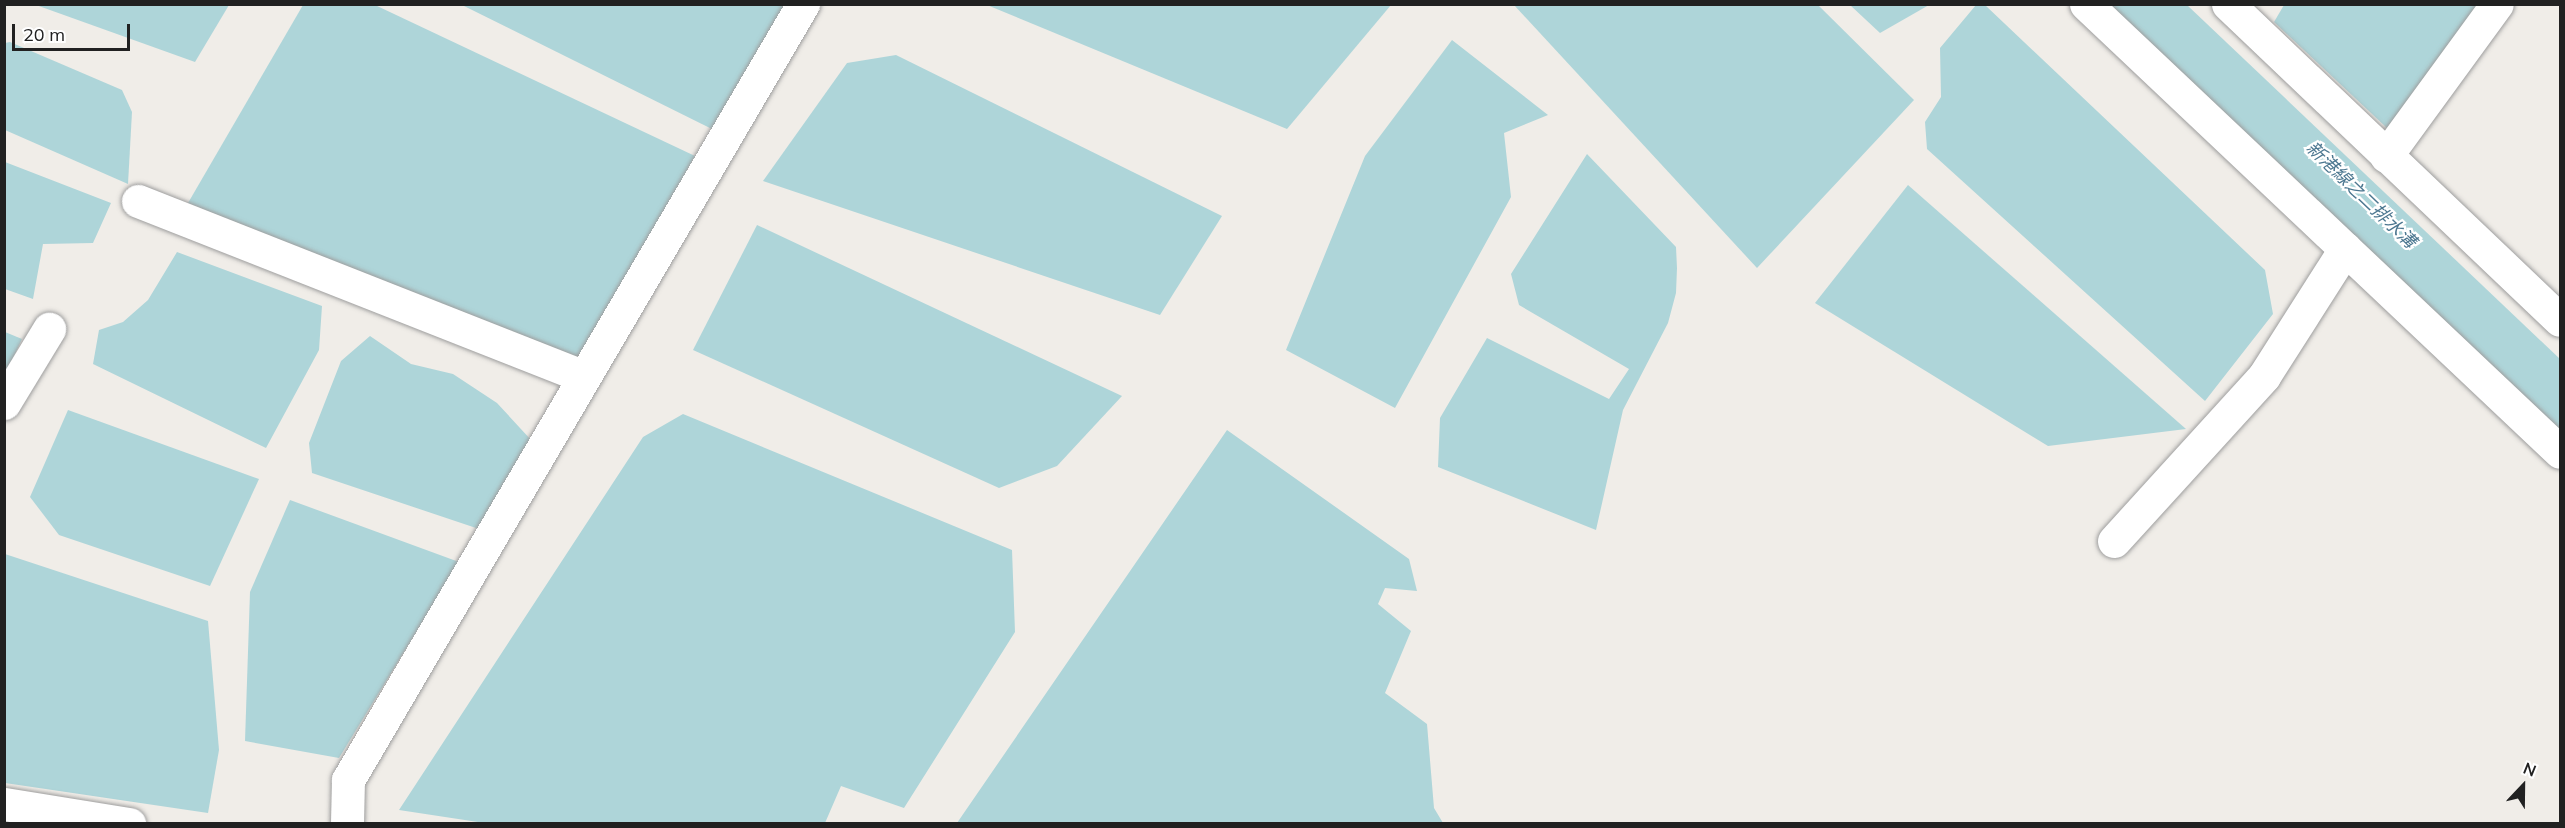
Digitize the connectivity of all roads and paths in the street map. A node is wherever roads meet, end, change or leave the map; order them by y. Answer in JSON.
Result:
{"nodes":[{"id":1,"x":803,"y":4,"type":"edge"},
{"id":2,"x":2086,"y":4,"type":"edge"},
{"id":3,"x":2228,"y":4,"type":"edge"},
{"id":4,"x":2497,"y":4,"type":"edge"},
{"id":5,"x":2386,"y":156,"type":"junction"},
{"id":6,"x":138,"y":201,"type":"dead end"},
{"id":7,"x":2345,"y":249,"type":"junction"},
{"id":8,"x":2560,"y":320,"type":"edge"},
{"id":9,"x":49,"y":329,"type":"dead end"},
{"id":10,"x":583,"y":376,"type":"junction"},
{"id":11,"x":4,"y":403,"type":"edge"},
{"id":12,"x":2560,"y":452,"type":"edge"},
{"id":13,"x":2114,"y":541,"type":"dead end"},
{"id":14,"x":4,"y":804,"type":"edge"},
{"id":15,"x":347,"y":823,"type":"edge"},
{"id":16,"x":129,"y":824,"type":"edge"}],
"edges":[{"from":1,"to":10,"type":"lane"},
{"from":2,"to":7,"type":"lane"},
{"from":3,"to":5,"type":"lane"},
{"from":4,"to":5,"type":"lane"},
{"from":5,"to":8,"type":"lane"},
{"from":6,"to":10,"type":"lane"},
{"from":7,"to":12,"type":"lane"},
{"from":7,"to":13,"type":"lane"},
{"from":9,"to":11,"type":"lane"},
{"from":10,"to":15,"type":"lane"},
{"from":14,"to":16,"type":"lane"}]}
